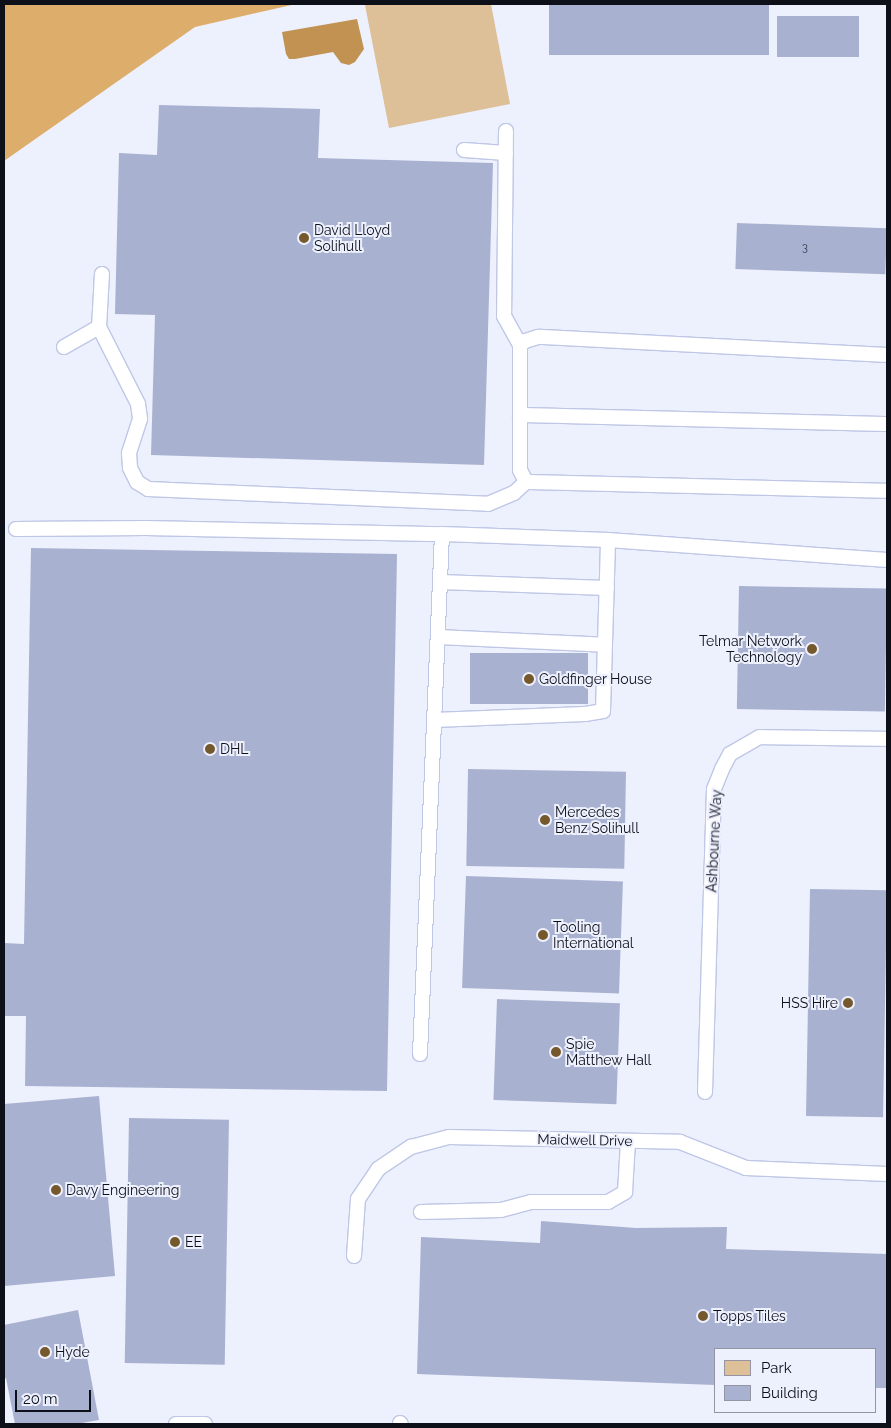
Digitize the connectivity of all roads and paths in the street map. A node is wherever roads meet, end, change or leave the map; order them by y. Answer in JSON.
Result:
{"nodes":[{"id":1,"x":506,"y":131,"type":"dead end"},
{"id":2,"x":464,"y":150,"type":"dead end"},
{"id":3,"x":506,"y":153,"type":"junction"},
{"id":4,"x":102,"y":274,"type":"dead end"},
{"id":5,"x":99,"y":327,"type":"junction"},
{"id":6,"x":520,"y":344,"type":"junction"},
{"id":7,"x":64,"y":347,"type":"dead end"},
{"id":8,"x":887,"y":355,"type":"edge"},
{"id":9,"x":520,"y":415,"type":"junction"},
{"id":10,"x":887,"y":424,"type":"edge"},
{"id":11,"x":526,"y":482,"type":"junction"},
{"id":12,"x":887,"y":491,"type":"edge"},
{"id":13,"x":16,"y":529,"type":"dead end"},
{"id":14,"x":442,"y":534,"type":"junction"},
{"id":15,"x":608,"y":540,"type":"junction"},
{"id":16,"x":887,"y":560,"type":"edge"},
{"id":17,"x":440,"y":582,"type":"junction"},
{"id":18,"x":607,"y":588,"type":"junction"},
{"id":19,"x":438,"y":637,"type":"junction"},
{"id":20,"x":605,"y":645,"type":"junction"},
{"id":21,"x":434,"y":720,"type":"junction"},
{"id":22,"x":887,"y":739,"type":"edge"},
{"id":23,"x":420,"y":1054,"type":"dead end"},
{"id":24,"x":705,"y":1092,"type":"dead end"},
{"id":25,"x":628,"y":1141,"type":"junction"},
{"id":26,"x":887,"y":1174,"type":"edge"},
{"id":27,"x":421,"y":1212,"type":"dead end"},
{"id":28,"x":354,"y":1256,"type":"dead end"},
{"id":29,"x":176,"y":1424,"type":"edge"},
{"id":30,"x":204,"y":1424,"type":"edge"}],
"edges":[{"from":1,"to":3,"type":"lane"},
{"from":2,"to":3,"type":"lane"},
{"from":3,"to":6,"type":"lane"},
{"from":4,"to":5,"type":"lane"},
{"from":5,"to":7,"type":"lane"},
{"from":5,"to":11,"type":"lane"},
{"from":6,"to":8,"type":"lane"},
{"from":6,"to":9,"type":"lane"},
{"from":9,"to":10,"type":"lane"},
{"from":9,"to":11,"type":"lane"},
{"from":11,"to":12,"type":"lane"},
{"from":13,"to":14,"type":"lane"},
{"from":14,"to":15,"type":"lane"},
{"from":14,"to":17,"type":"lane"},
{"from":15,"to":16,"type":"lane"},
{"from":15,"to":18,"type":"lane"},
{"from":17,"to":18,"type":"lane"},
{"from":17,"to":19,"type":"lane"},
{"from":18,"to":20,"type":"lane"},
{"from":19,"to":20,"type":"lane"},
{"from":19,"to":21,"type":"lane"},
{"from":20,"to":21,"type":"lane"},
{"from":21,"to":23,"type":"lane"},
{"from":22,"to":24,"type":"lane","name":"Ashbourne Way"},
{"from":25,"to":26,"type":"lane","name":"Maidwell Drive"},
{"from":25,"to":27,"type":"lane"},
{"from":25,"to":28,"type":"lane","name":"Maidwell Drive"},
{"from":29,"to":30,"type":"lane"}]}
